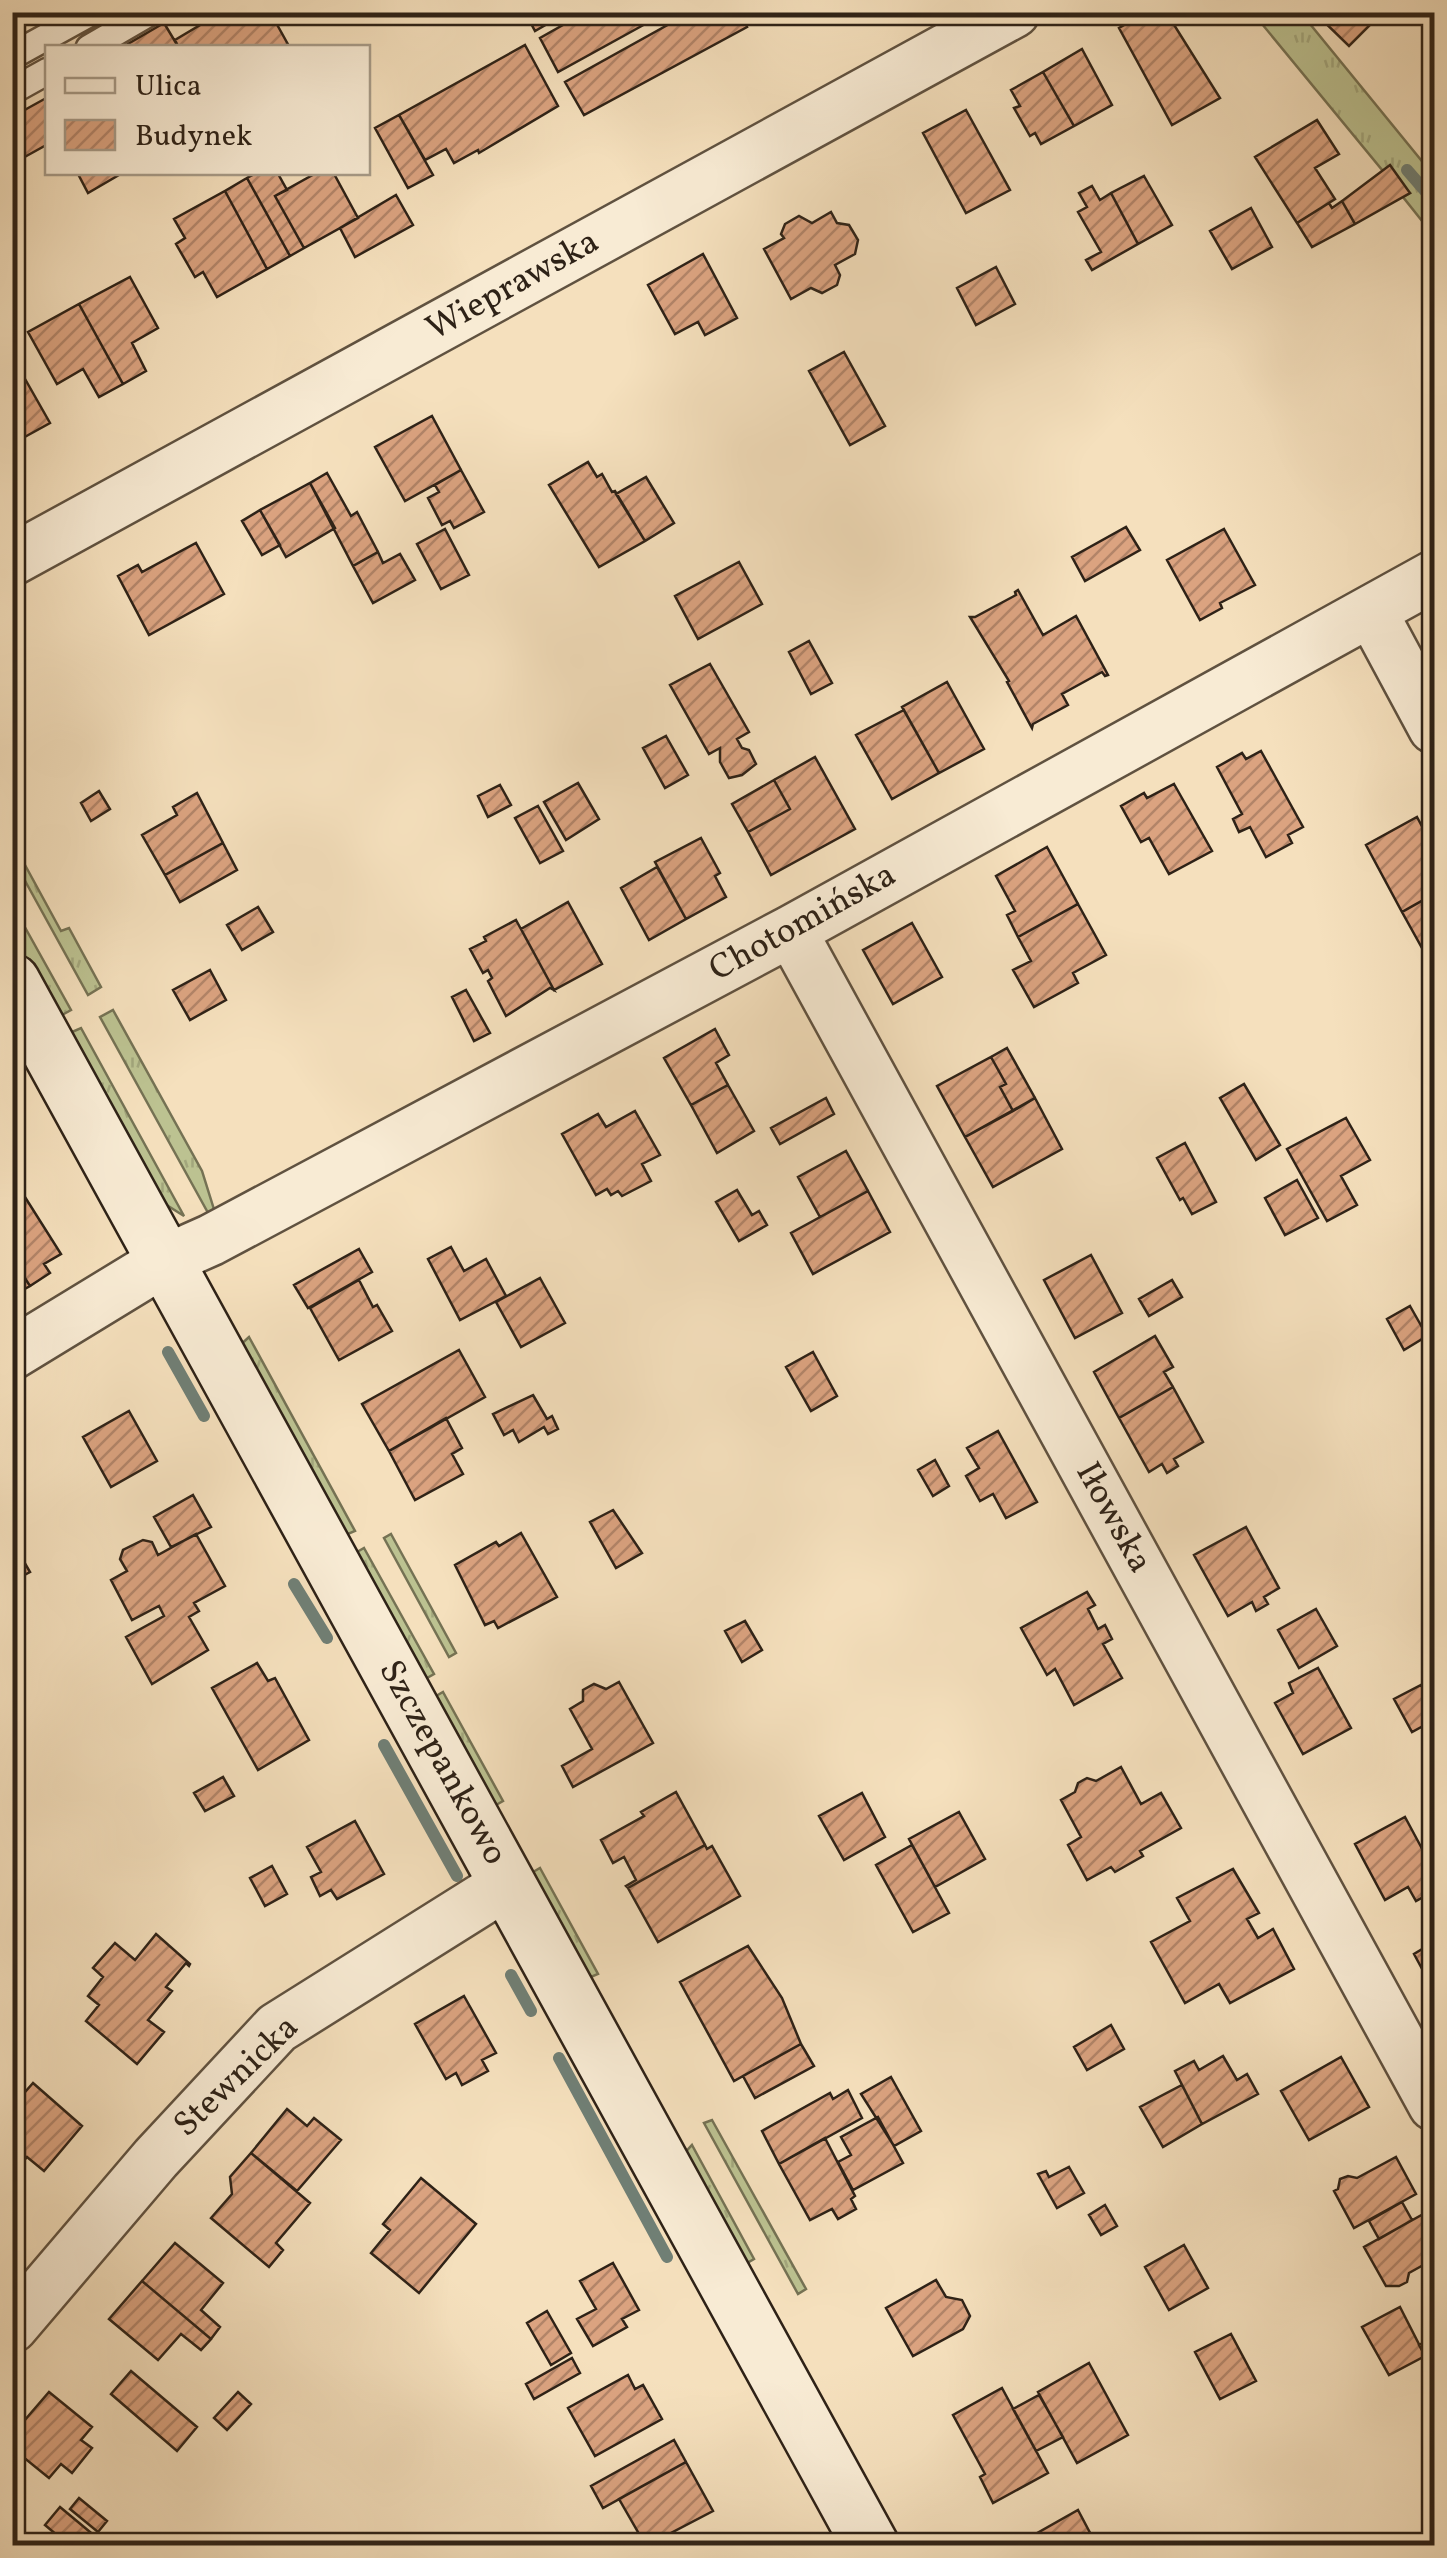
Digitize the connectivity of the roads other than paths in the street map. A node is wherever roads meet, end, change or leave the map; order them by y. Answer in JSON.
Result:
{"nodes":[{"id":1,"x":92,"y":12,"type":"edge"},
{"id":2,"x":151,"y":12,"type":"edge"},
{"id":3,"x":1014,"y":12,"type":"edge"},
{"id":4,"x":94,"y":45,"type":"edge"},
{"id":5,"x":12,"y":56,"type":"edge"},
{"id":6,"x":45,"y":73,"type":"edge"},
{"id":7,"x":12,"y":90,"type":"edge"},
{"id":8,"x":12,"y":560,"type":"edge"},
{"id":9,"x":1434,"y":576,"type":"edge"},
{"id":10,"x":1371,"y":611,"type":"junction"},
{"id":11,"x":1434,"y":728,"type":"edge"},
{"id":12,"x":791,"y":930,"type":"junction"},
{"id":13,"x":12,"y":982,"type":"edge"},
{"id":14,"x":166,"y":1260,"type":"junction"},
{"id":15,"x":12,"y":1354,"type":"edge"},
{"id":16,"x":508,"y":1883,"type":"junction"},
{"id":17,"x":1434,"y":2105,"type":"edge"},
{"id":18,"x":12,"y":2327,"type":"edge"},
{"id":19,"x":871,"y":2546,"type":"edge"}],
"edges":[{"from":1,"to":5,"type":"lane"},
{"from":2,"to":4,"type":"lane"},
{"from":3,"to":8,"type":"street","name":"Wieprawska"},
{"from":6,"to":7,"type":"lane"},
{"from":9,"to":10,"type":"street","name":"Chotomińska"},
{"from":10,"to":11,"type":"street"},
{"from":10,"to":12,"type":"street","name":"Chotomińska"},
{"from":12,"to":14,"type":"street","name":"Chotomińska"},
{"from":12,"to":17,"type":"street","name":"Iłowska"},
{"from":13,"to":14,"type":"street","name":"Szczepankowo"},
{"from":14,"to":15,"type":"street","name":"Chotomińska"},
{"from":14,"to":16,"type":"street","name":"Szczepankowo"},
{"from":16,"to":18,"type":"street","name":"Stewnicka"},
{"from":16,"to":19,"type":"street","name":"Szczepankowo"}]}
